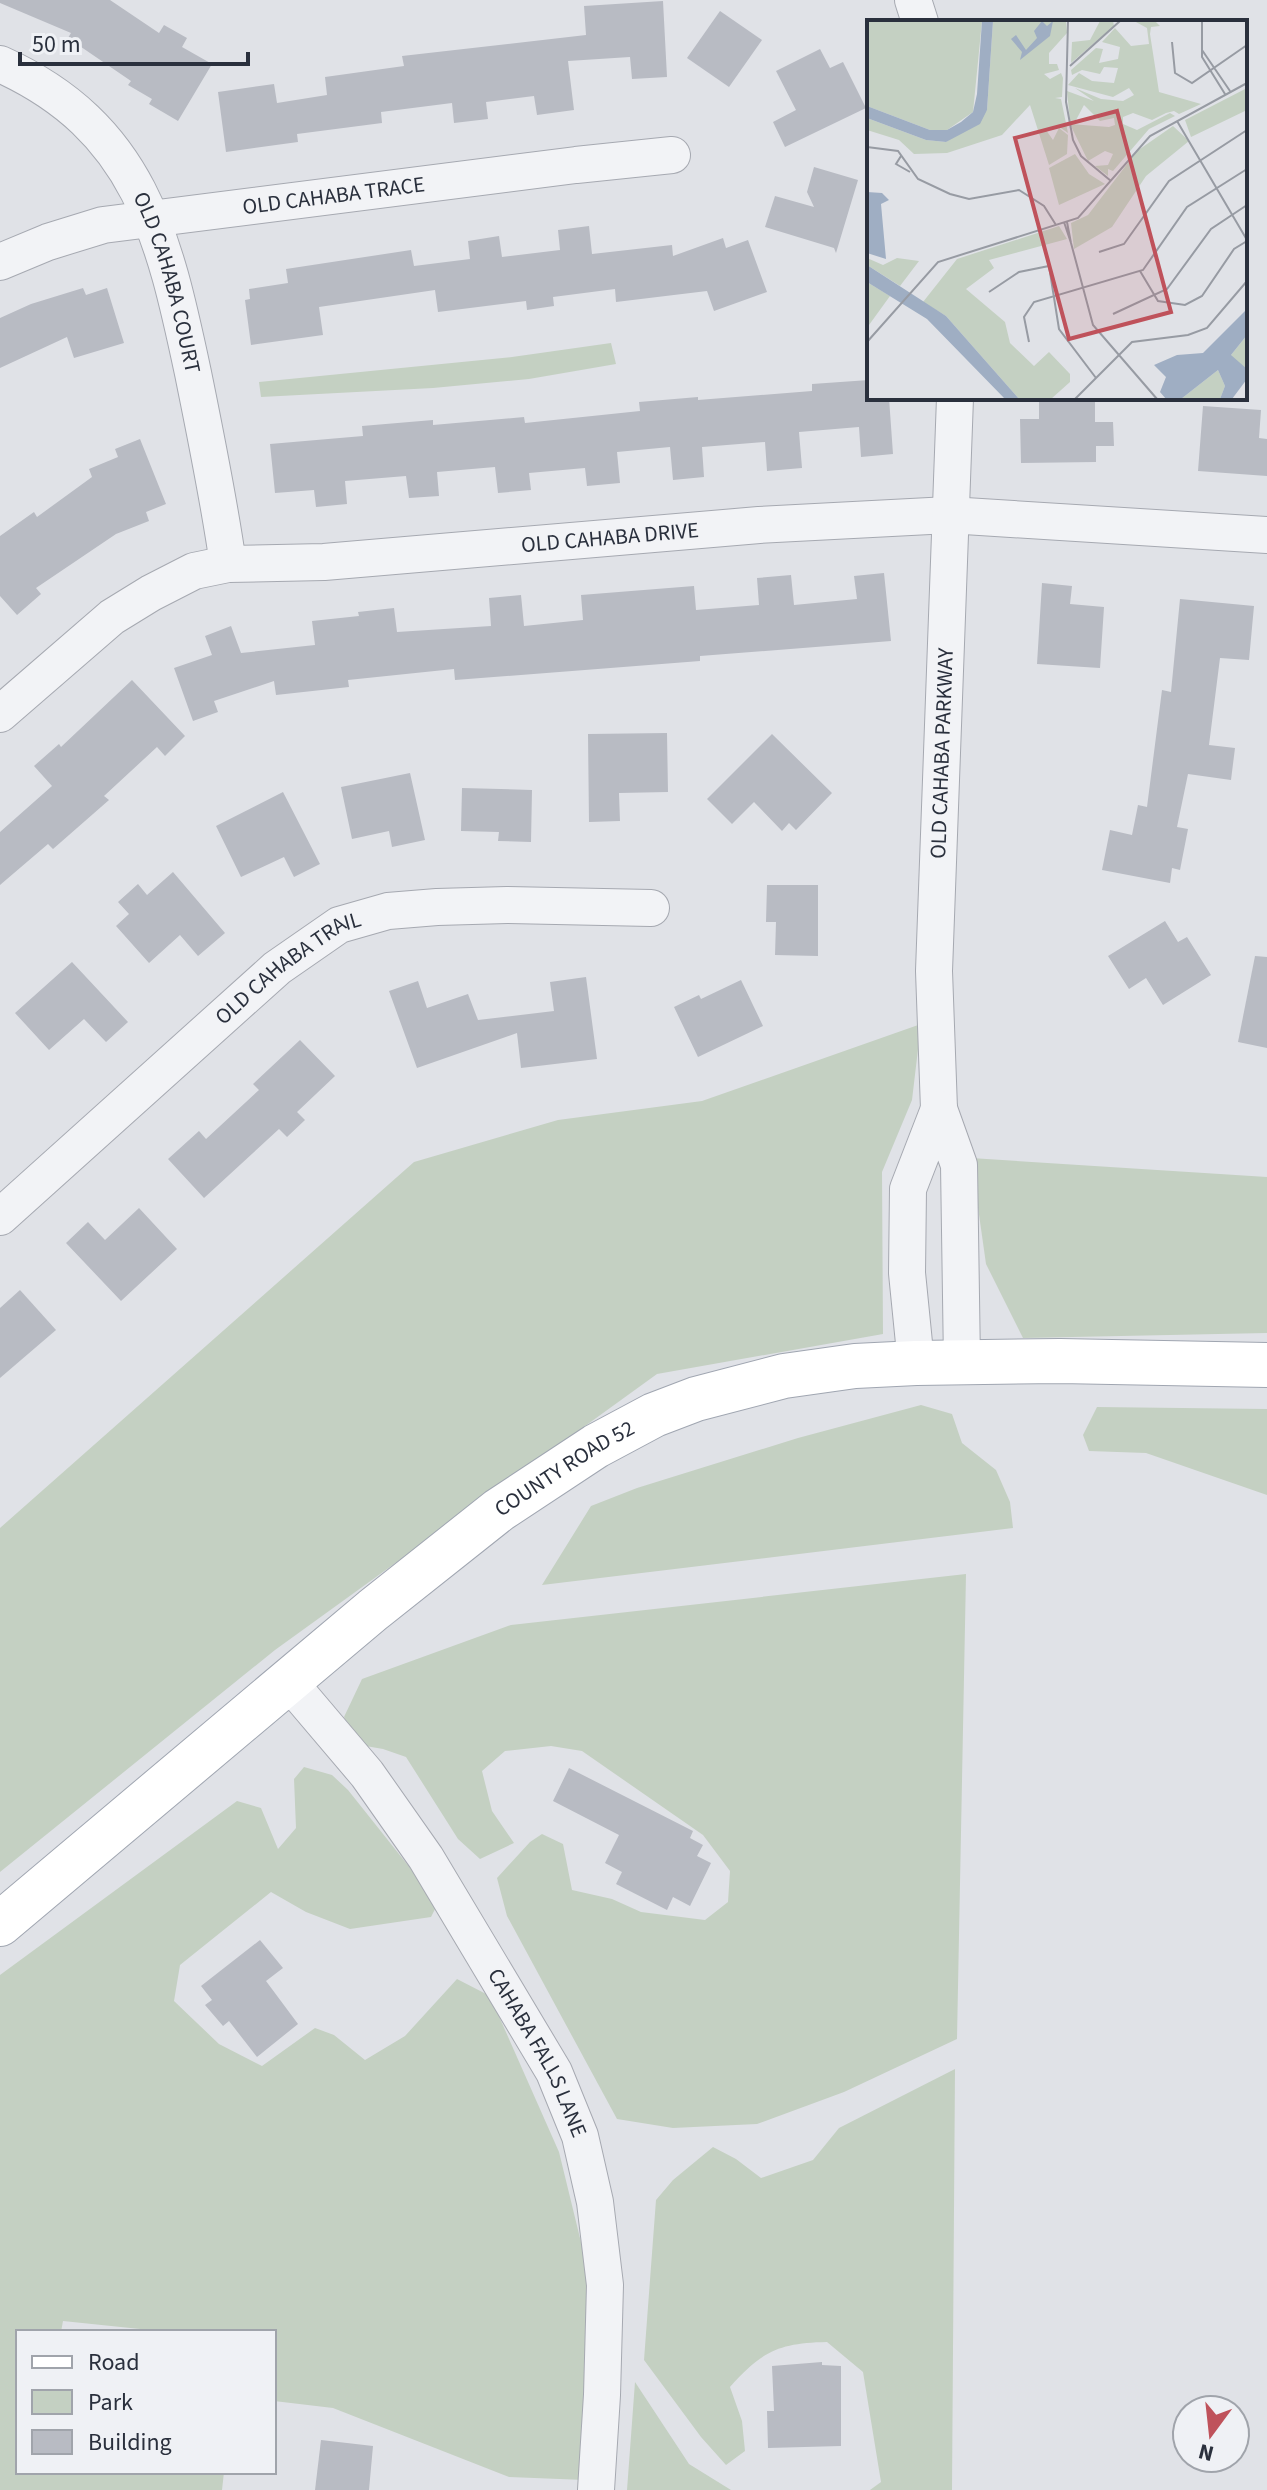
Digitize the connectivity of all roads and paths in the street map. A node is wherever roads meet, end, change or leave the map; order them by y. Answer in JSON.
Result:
{"nodes":[{"id":1,"x":913,"y":0,"type":"edge"},
{"id":2,"x":919,"y":20,"type":"edge"},
{"id":3,"x":0,"y":64,"type":"edge"},
{"id":4,"x":672,"y":155,"type":"dead end"},
{"id":5,"x":150,"y":218,"type":"junction"},
{"id":6,"x":0,"y":262,"type":"edge"},
{"id":7,"x":955,"y":400,"type":"edge"},
{"id":8,"x":949,"y":515,"type":"junction"},
{"id":9,"x":1267,"y":535,"type":"edge"},
{"id":10,"x":228,"y":564,"type":"junction"},
{"id":11,"x":0,"y":714,"type":"edge"},
{"id":12,"x":651,"y":908,"type":"dead end"},
{"id":13,"x":939,"y":1109,"type":"junction"},
{"id":14,"x":0,"y":1217,"type":"edge"},
{"id":15,"x":962,"y":1362,"type":"junction"},
{"id":16,"x":916,"y":1363,"type":"junction"},
{"id":17,"x":1267,"y":1365,"type":"edge"},
{"id":18,"x":282,"y":1689,"type":"junction"},
{"id":19,"x":0,"y":1924,"type":"edge"},
{"id":20,"x":596,"y":2490,"type":"edge"}],
"edges":[{"from":1,"to":2,"type":"street"},
{"from":3,"to":5,"type":"street","name":"OLD CAHABA COURT"},
{"from":4,"to":5,"type":"street","name":"OLD CAHABA TRACE"},
{"from":5,"to":6,"type":"street","name":"OLD CAHABA TRACE"},
{"from":5,"to":10,"type":"street","name":"OLD CAHABA COURT"},
{"from":7,"to":8,"type":"street","name":"OLD CAHABA PARKWAY"},
{"from":8,"to":9,"type":"street","name":"OLD CAHABA DRIVE"},
{"from":8,"to":10,"type":"street","name":"OLD CAHABA DRIVE"},
{"from":8,"to":13,"type":"street","name":"OLD CAHABA PARKWAY"},
{"from":10,"to":11,"type":"street","name":"OLD CAHABA DRIVE"},
{"from":12,"to":14,"type":"street","name":"OLD CAHABA TRAIL"},
{"from":13,"to":15,"type":"street","name":"OLD CAHABA PARKWAY"},
{"from":13,"to":16,"type":"street","name":"OLD CAHABA PARKWAY"},
{"from":15,"to":16,"type":"main road","name":"COUNTY ROAD 52"},
{"from":15,"to":17,"type":"main road","name":"COUNTY ROAD 52"},
{"from":16,"to":18,"type":"main road","name":"COUNTY ROAD 52"},
{"from":18,"to":19,"type":"main road","name":"COUNTY ROAD 52"},
{"from":18,"to":20,"type":"street","name":"CAHABA FALLS LANE"}]}
